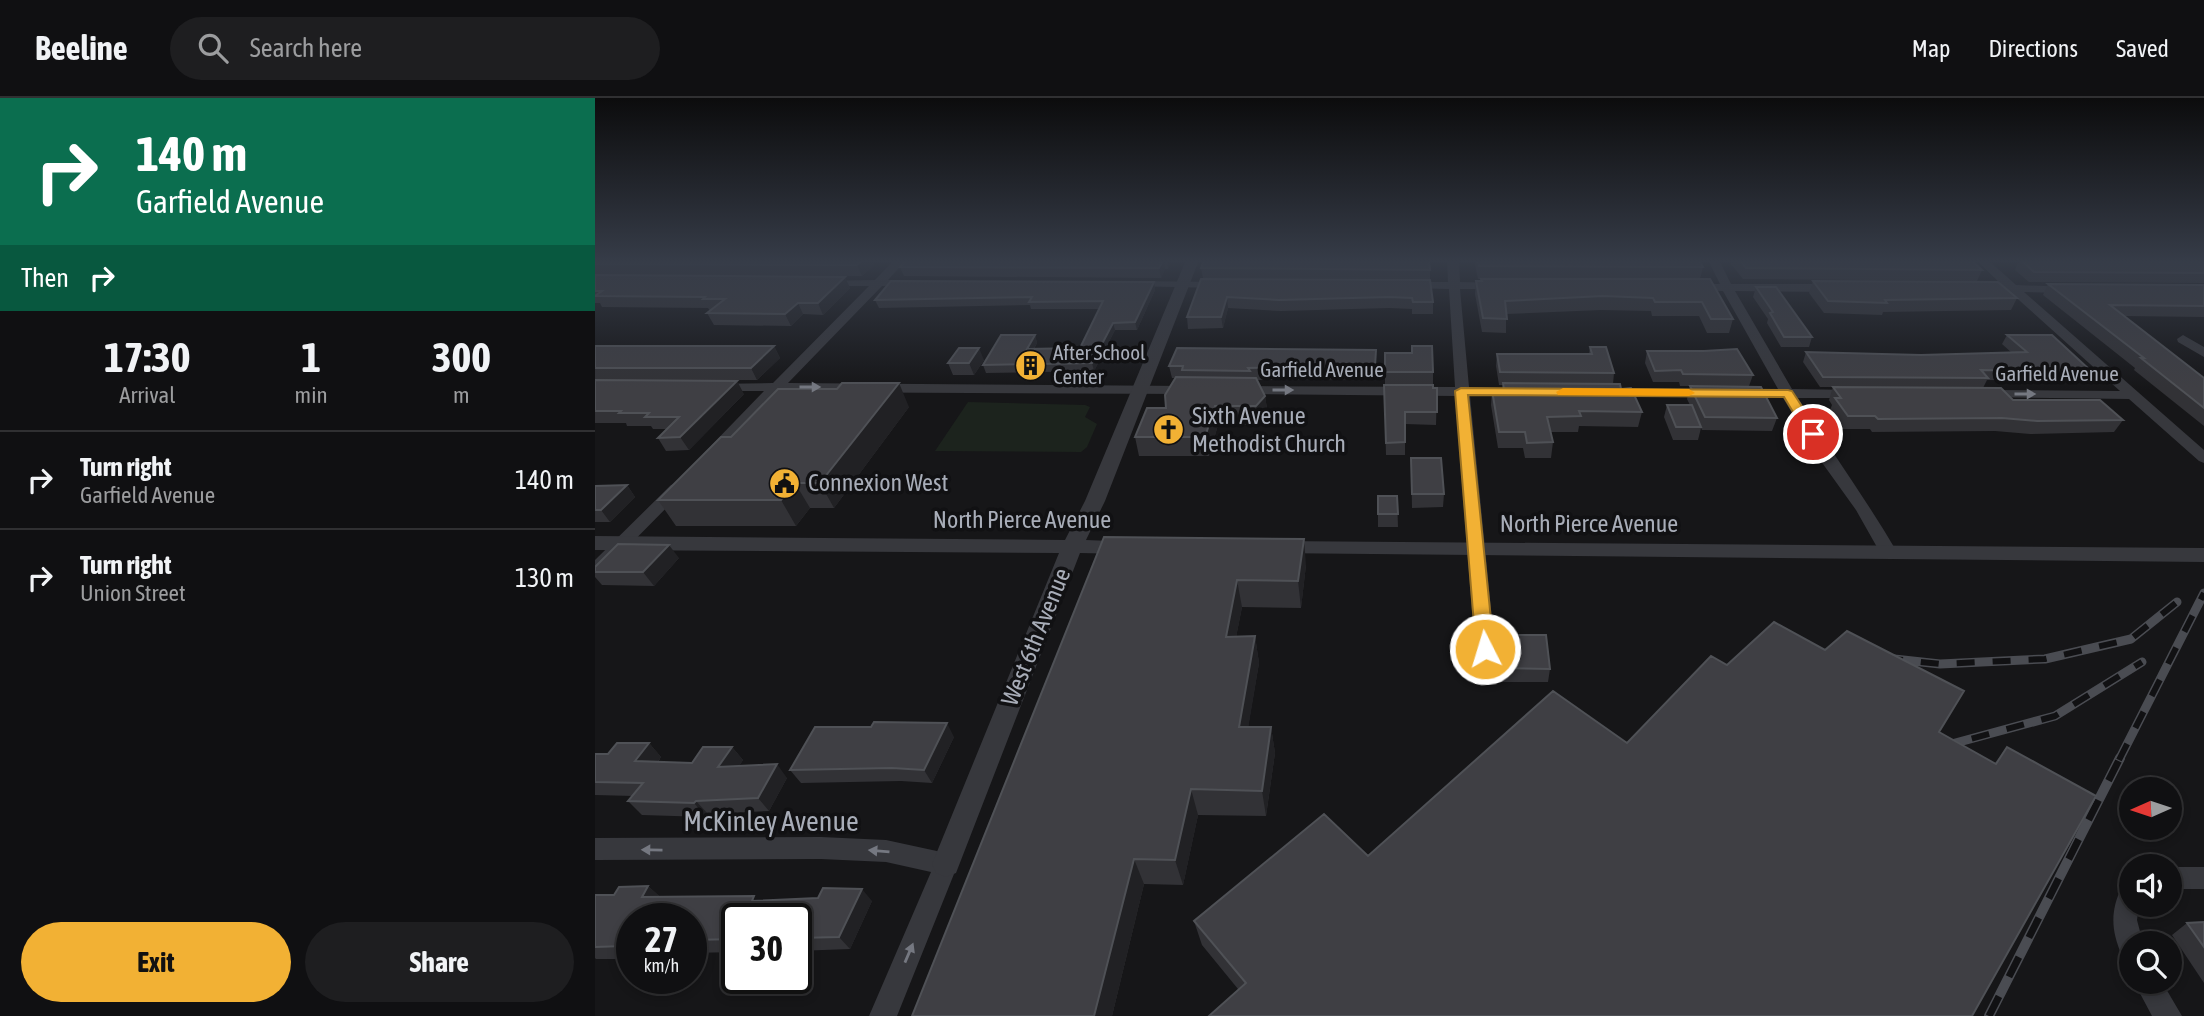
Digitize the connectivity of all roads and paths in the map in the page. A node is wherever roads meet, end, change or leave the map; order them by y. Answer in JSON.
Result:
{"nodes":[{"id":1,"x":860,"y":303,"type":"edge"},
{"id":2,"x":1177,"y":303,"type":"edge"},
{"id":3,"x":1456,"y":303,"type":"edge"},
{"id":4,"x":1737,"y":303,"type":"edge"},
{"id":5,"x":2029,"y":303,"type":"edge"},
{"id":6,"x":2183,"y":338,"type":"dead end"},
{"id":7,"x":2204,"y":353,"type":"edge"},
{"id":8,"x":706,"y":387,"type":"edge"},
{"id":9,"x":775,"y":387,"type":"junction"},
{"id":10,"x":1140,"y":390,"type":"junction"},
{"id":11,"x":1461,"y":391,"type":"junction"},
{"id":12,"x":1527,"y":392,"type":"edge"},
{"id":13,"x":1592,"y":392,"type":"edge"},
{"id":14,"x":1788,"y":393,"type":"junction"},
{"id":15,"x":1871,"y":394,"type":"edge"},
{"id":16,"x":1972,"y":394,"type":"edge"},
{"id":17,"x":2133,"y":395,"type":"junction"},
{"id":18,"x":2204,"y":458,"type":"edge"},
{"id":19,"x":595,"y":543,"type":"edge"},
{"id":20,"x":622,"y":543,"type":"junction"},
{"id":21,"x":1072,"y":547,"type":"junction"},
{"id":22,"x":1146,"y":547,"type":"edge"},
{"id":23,"x":1261,"y":548,"type":"edge"},
{"id":24,"x":1477,"y":549,"type":"junction"},
{"id":25,"x":1888,"y":552,"type":"junction"},
{"id":26,"x":2204,"y":555,"type":"edge"},
{"id":27,"x":595,"y":570,"type":"edge"},
{"id":28,"x":1485,"y":649,"type":"dead end"},
{"id":29,"x":595,"y":849,"type":"edge"},
{"id":30,"x":946,"y":864,"type":"junction"},
{"id":31,"x":2182,"y":878,"type":"edge"},
{"id":32,"x":2204,"y":878,"type":"edge"},
{"id":33,"x":2154,"y":994,"type":"edge"},
{"id":34,"x":883,"y":1016,"type":"edge"},
{"id":35,"x":2168,"y":1016,"type":"edge"}],
"edges":[{"from":1,"to":9,"type":"street"},
{"from":2,"to":10,"type":"street","name":"West 6th Avenue"},
{"from":3,"to":11,"type":"street"},
{"from":4,"to":14,"type":"street"},
{"from":5,"to":17,"type":"street"},
{"from":6,"to":7,"type":"street"},
{"from":8,"to":9,"type":"street","name":"Garfield Avenue"},
{"from":9,"to":10,"type":"street","name":"Garfield Avenue","one_way":true},
{"from":9,"to":20,"type":"street"},
{"from":10,"to":11,"type":"street","name":"Garfield Avenue","one_way":true},
{"from":10,"to":21,"type":"street","name":"West 6th Avenue"},
{"from":11,"to":12,"type":"street","name":"Garfield Avenue"},
{"from":11,"to":24,"type":"street"},
{"from":13,"to":14,"type":"street"},
{"from":14,"to":15,"type":"street"},
{"from":14,"to":25,"type":"street"},
{"from":16,"to":17,"type":"street","name":"Garfield Avenue","one_way":true},
{"from":17,"to":18,"type":"street"},
{"from":19,"to":20,"type":"street","name":"North Pierce Avenue"},
{"from":20,"to":21,"type":"street","name":"North Pierce Avenue"},
{"from":20,"to":27,"type":"street"},
{"from":21,"to":22,"type":"street","name":"North Pierce Avenue"},
{"from":21,"to":30,"type":"street","name":"West 6th Avenue"},
{"from":23,"to":24,"type":"street","name":"North Pierce Avenue"},
{"from":24,"to":25,"type":"street","name":"North Pierce Avenue"},
{"from":24,"to":28,"type":"street"},
{"from":25,"to":26,"type":"street","name":"North Pierce Avenue"},
{"from":30,"to":29,"type":"street","name":"McKinley Avenue","one_way":true},
{"from":34,"to":30,"type":"street","name":"West 6th Avenue","one_way":true},
{"from":31,"to":32,"type":"street"},
{"from":33,"to":35,"type":"street"}]}
